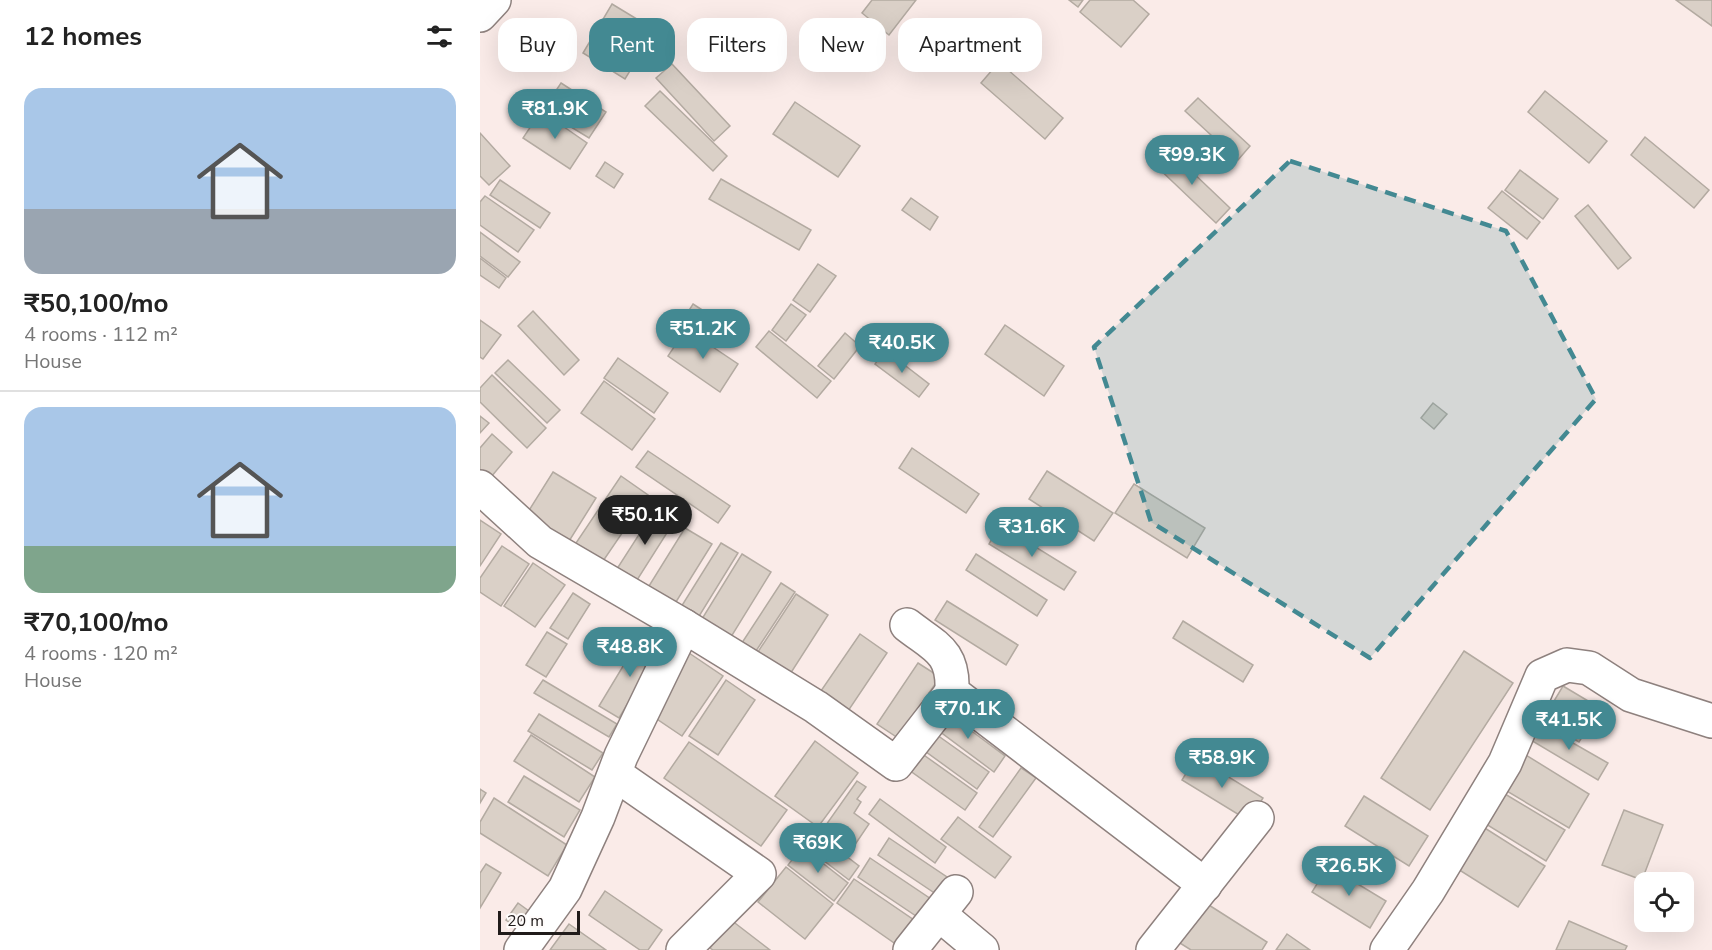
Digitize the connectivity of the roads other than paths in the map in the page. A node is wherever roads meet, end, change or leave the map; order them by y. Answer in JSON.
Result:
{"nodes":[{"id":1,"x":494,"y":0,"type":"edge"},
{"id":2,"x":480,"y":15,"type":"edge"},
{"id":3,"x":480,"y":488,"type":"edge"},
{"id":4,"x":907,"y":625,"type":"dead end"},
{"id":5,"x":684,"y":626,"type":"junction"},
{"id":6,"x":952,"y":692,"type":"junction"},
{"id":7,"x":1712,"y":721,"type":"edge"},
{"id":8,"x":615,"y":774,"type":"junction"},
{"id":9,"x":1257,"y":818,"type":"dead end"},
{"id":10,"x":1205,"y":885,"type":"junction"},
{"id":11,"x":521,"y":950,"type":"edge"},
{"id":12,"x":683,"y":950,"type":"edge"},
{"id":13,"x":910,"y":950,"type":"edge"},
{"id":14,"x":982,"y":950,"type":"edge"},
{"id":15,"x":1153,"y":950,"type":"edge"},
{"id":16,"x":1387,"y":950,"type":"edge"}],
"edges":[{"from":1,"to":2,"type":"street"},
{"from":3,"to":5,"type":"street"},
{"from":4,"to":6,"type":"street"},
{"from":5,"to":6,"type":"street"},
{"from":5,"to":8,"type":"street"},
{"from":6,"to":10,"type":"street"},
{"from":7,"to":16,"type":"street"},
{"from":8,"to":11,"type":"street"},
{"from":8,"to":12,"type":"street"},
{"from":9,"to":10,"type":"street"},
{"from":10,"to":15,"type":"street"},
{"from":13,"to":14,"type":"street"}]}
